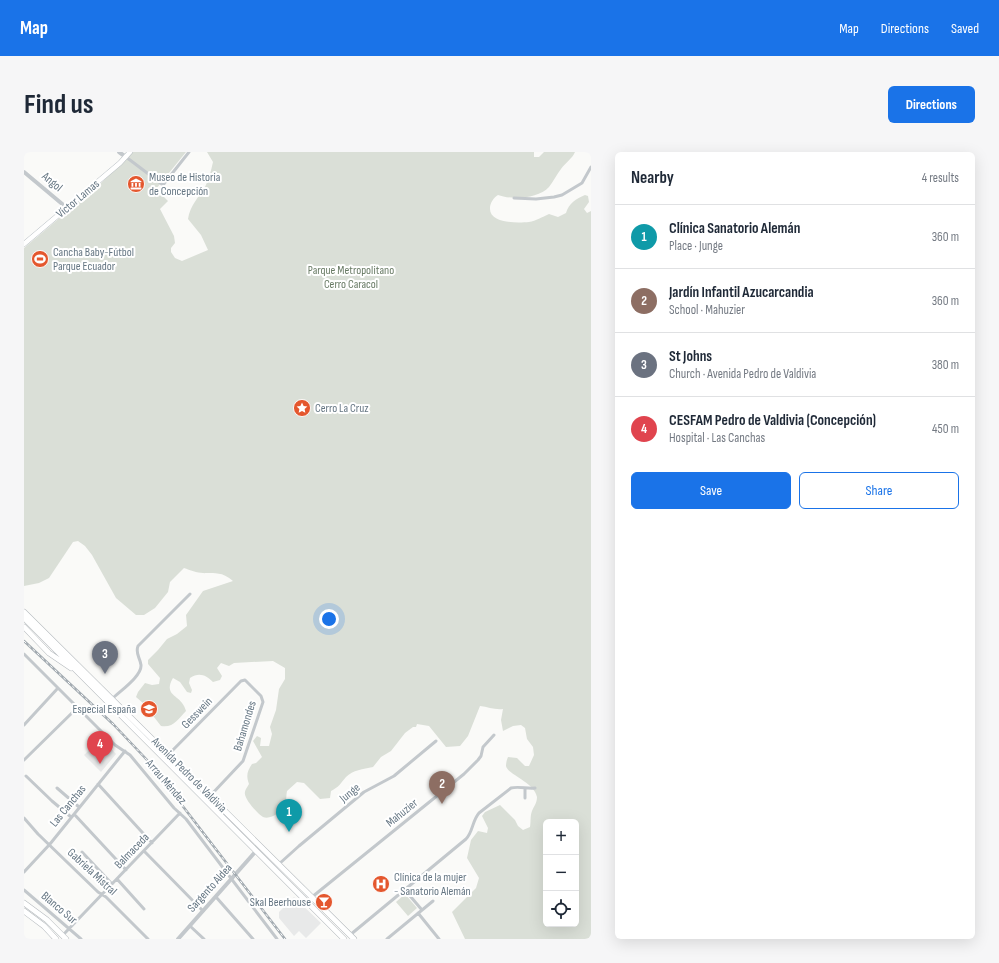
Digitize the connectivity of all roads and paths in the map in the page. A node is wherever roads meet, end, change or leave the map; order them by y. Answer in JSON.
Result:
{"nodes":[{"id":1,"x":119,"y":152,"type":"edge"},
{"id":2,"x":130,"y":152,"type":"edge"},
{"id":3,"x":189,"y":152,"type":"edge"},
{"id":4,"x":126,"y":157,"type":"junction"},
{"id":5,"x":591,"y":167,"type":"edge"},
{"id":6,"x":24,"y":172,"type":"edge"},
{"id":7,"x":514,"y":198,"type":"dead end"},
{"id":8,"x":67,"y":208,"type":"junction"},
{"id":9,"x":24,"y":244,"type":"edge"},
{"id":10,"x":190,"y":594,"type":"dead end"},
{"id":11,"x":24,"y":612,"type":"edge"},
{"id":12,"x":24,"y":619,"type":"edge"},
{"id":13,"x":24,"y":627,"type":"edge"},
{"id":14,"x":38,"y":641,"type":"junction"},
{"id":15,"x":60,"y":651,"type":"junction"},
{"id":16,"x":49,"y":653,"type":"junction"},
{"id":17,"x":24,"y":654,"type":"edge"},
{"id":18,"x":77,"y":670,"type":"junction"},
{"id":19,"x":243,"y":680,"type":"joint"},
{"id":20,"x":58,"y":688,"type":"junction"},
{"id":21,"x":112,"y":699,"type":"junction"},
{"id":22,"x":78,"y":707,"type":"junction"},
{"id":23,"x":24,"y":725,"type":"edge"},
{"id":24,"x":494,"y":736,"type":"dead end"},
{"id":25,"x":436,"y":741,"type":"dead end"},
{"id":26,"x":125,"y":751,"type":"junction"},
{"id":27,"x":169,"y":755,"type":"junction"},
{"id":28,"x":24,"y":760,"type":"edge"},
{"id":29,"x":164,"y":760,"type":"junction"},
{"id":30,"x":26,"y":776,"type":"dead end"},
{"id":31,"x":98,"y":784,"type":"junction"},
{"id":32,"x":57,"y":788,"type":"dead end"},
{"id":33,"x":525,"y":788,"type":"junction"},
{"id":34,"x":535,"y":788,"type":"dead end"},
{"id":35,"x":210,"y":796,"type":"junction"},
{"id":36,"x":525,"y":798,"type":"dead end"},
{"id":37,"x":79,"y":807,"type":"junction"},
{"id":38,"x":180,"y":813,"type":"junction"},
{"id":39,"x":72,"y":816,"type":"junction"},
{"id":40,"x":24,"y":818,"type":"edge"},
{"id":41,"x":152,"y":843,"type":"junction"},
{"id":42,"x":258,"y":843,"type":"junction"},
{"id":43,"x":50,"y":844,"type":"junction"},
{"id":44,"x":265,"y":850,"type":"junction"},
{"id":45,"x":144,"y":851,"type":"junction"},
{"id":46,"x":256,"y":851,"type":"junction"},
{"id":47,"x":82,"y":852,"type":"dead end"},
{"id":48,"x":279,"y":864,"type":"junction"},
{"id":49,"x":126,"y":870,"type":"junction"},
{"id":50,"x":276,"y":871,"type":"junction"},
{"id":51,"x":24,"y":872,"type":"edge"},
{"id":52,"x":117,"y":879,"type":"junction"},
{"id":53,"x":231,"y":879,"type":"junction"},
{"id":54,"x":112,"y":884,"type":"junction"},
{"id":55,"x":24,"y":890,"type":"edge"},
{"id":56,"x":405,"y":890,"type":"junction"},
{"id":57,"x":102,"y":894,"type":"junction"},
{"id":58,"x":216,"y":897,"type":"junction"},
{"id":59,"x":312,"y":897,"type":"junction"},
{"id":60,"x":304,"y":898,"type":"junction"},
{"id":61,"x":433,"y":901,"type":"dead end"},
{"id":62,"x":24,"y":903,"type":"edge"},
{"id":63,"x":144,"y":909,"type":"dead end"},
{"id":64,"x":422,"y":910,"type":"junction"},
{"id":65,"x":203,"y":911,"type":"junction"},
{"id":66,"x":24,"y":912,"type":"edge"},
{"id":67,"x":418,"y":913,"type":"junction"},
{"id":68,"x":190,"y":926,"type":"junction"},
{"id":69,"x":69,"y":928,"type":"junction"},
{"id":70,"x":64,"y":937,"type":"edge"},
{"id":71,"x":343,"y":937,"type":"edge"},
{"id":72,"x":351,"y":938,"type":"edge"},
{"id":73,"x":56,"y":939,"type":"edge"},
{"id":74,"x":81,"y":939,"type":"edge"},
{"id":75,"x":148,"y":939,"type":"edge"},
{"id":76,"x":178,"y":939,"type":"edge"},
{"id":77,"x":204,"y":939,"type":"edge"},
{"id":78,"x":253,"y":939,"type":"edge"},
{"id":79,"x":277,"y":939,"type":"edge"},
{"id":80,"x":387,"y":939,"type":"edge"},
{"id":81,"x":439,"y":939,"type":"edge"}],
"edges":[{"from":1,"to":4,"type":"street"},
{"from":2,"to":4,"type":"main road","name":"Víctor Lamas"},
{"from":3,"to":4,"type":"street"},
{"from":4,"to":8,"type":"main road","name":"Víctor Lamas"},
{"from":5,"to":7,"type":"street"},
{"from":6,"to":8,"type":"street","name":"Angol"},
{"from":8,"to":9,"type":"main road","name":"Víctor Lamas"},
{"from":10,"to":21,"type":"street"},
{"from":11,"to":15,"type":"main road","name":"Avenida Pedro de Valdivia"},
{"from":12,"to":14,"type":"main road"},
{"from":12,"to":15,"type":"main road","name":"Avenida Pedro de Valdivia"},
{"from":13,"to":14,"type":"main road"},
{"from":14,"to":16,"type":"main road"},
{"from":15,"to":16,"type":"main road"},
{"from":15,"to":18,"type":"main road","name":"Avenida Pedro de Valdivia"},
{"from":15,"to":21,"type":"main road","name":"Avenida Pedro de Valdivia"},
{"from":16,"to":18,"type":"main road"},
{"from":17,"to":20,"type":"street","name":"Arrau Méndez"},
{"from":18,"to":29,"type":"main road","name":"Avenida Pedro de Valdivia"},
{"from":19,"to":27,"type":"street","name":"Gesswein"},
{"from":19,"to":35,"type":"street","name":"Bahamondes"},
{"from":20,"to":22,"type":"street","name":"Arrau Méndez"},
{"from":20,"to":23,"type":"street"},
{"from":21,"to":27,"type":"main road","name":"Avenida Pedro de Valdivia"},
{"from":22,"to":26,"type":"street","name":"Arrau Méndez"},
{"from":22,"to":28,"type":"street"},
{"from":24,"to":59,"type":"street","name":"Mahuzier"},
{"from":25,"to":48,"type":"street","name":"Junge"},
{"from":26,"to":31,"type":"street","name":"Las Canchas"},
{"from":26,"to":38,"type":"street","name":"Arrau Méndez"},
{"from":27,"to":29,"type":"street","name":"Gesswein"},
{"from":27,"to":35,"type":"main road","name":"Avenida Pedro de Valdivia"},
{"from":29,"to":46,"type":"main road","name":"Avenida Pedro de Valdivia"},
{"from":30,"to":39,"type":"street"},
{"from":31,"to":37,"type":"street","name":"Las Canchas"},
{"from":31,"to":41,"type":"street"},
{"from":32,"to":37,"type":"street"},
{"from":33,"to":34,"type":"street"},
{"from":33,"to":36,"type":"street"},
{"from":33,"to":56,"type":"street"},
{"from":35,"to":42,"type":"main road","name":"Avenida Pedro de Valdivia"},
{"from":37,"to":39,"type":"street","name":"Las Canchas"},
{"from":38,"to":41,"type":"street","name":"Balmaceda"},
{"from":38,"to":53,"type":"street","name":"Arrau Méndez"},
{"from":39,"to":43,"type":"street","name":"Las Canchas"},
{"from":39,"to":49,"type":"street"},
{"from":40,"to":43,"type":"street","name":"Gabriela Mistral"},
{"from":41,"to":45,"type":"street","name":"Balmaceda"},
{"from":42,"to":44,"type":"main road","name":"Avenida Pedro de Valdivia"},
{"from":42,"to":46,"type":"main road"},
{"from":43,"to":51,"type":"street","name":"Las Canchas"},
{"from":43,"to":57,"type":"street","name":"Gabriela Mistral"},
{"from":44,"to":46,"type":"main road"},
{"from":44,"to":48,"type":"main road","name":"Avenida Pedro de Valdivia"},
{"from":45,"to":49,"type":"street","name":"Balmaceda"},
{"from":45,"to":65,"type":"street"},
{"from":46,"to":50,"type":"main road","name":"Avenida Pedro de Valdivia"},
{"from":46,"to":53,"type":"street","name":"Sargento Aldea"},
{"from":47,"to":54,"type":"street"},
{"from":48,"to":50,"type":"main road"},
{"from":48,"to":59,"type":"main road","name":"Avenida Pedro de Valdivia"},
{"from":49,"to":52,"type":"street","name":"Balmaceda"},
{"from":50,"to":60,"type":"main road","name":"Avenida Pedro de Valdivia"},
{"from":52,"to":54,"type":"street","name":"Balmaceda"},
{"from":52,"to":63,"type":"street"},
{"from":53,"to":58,"type":"street","name":"Sargento Aldea"},
{"from":53,"to":79,"type":"street","name":"Arrau Méndez"},
{"from":54,"to":57,"type":"street","name":"Balmaceda"},
{"from":55,"to":69,"type":"street","name":"Blanco Sur"},
{"from":56,"to":64,"type":"street"},
{"from":56,"to":72,"type":"street"},
{"from":57,"to":69,"type":"street","name":"Balmaceda"},
{"from":57,"to":75,"type":"street","name":"Gabriela Mistral"},
{"from":58,"to":65,"type":"street","name":"Sargento Aldea"},
{"from":58,"to":78,"type":"street"},
{"from":59,"to":60,"type":"main road"},
{"from":59,"to":72,"type":"main road","name":"Avenida Pedro de Valdivia"},
{"from":60,"to":71,"type":"main road","name":"Avenida Pedro de Valdivia"},
{"from":61,"to":64,"type":"street"},
{"from":62,"to":70,"type":"main road"},
{"from":64,"to":67,"type":"street"},
{"from":65,"to":68,"type":"street","name":"Sargento Aldea"},
{"from":66,"to":73,"type":"main road"},
{"from":67,"to":80,"type":"street"},
{"from":67,"to":81,"type":"street"},
{"from":68,"to":76,"type":"street","name":"Sargento Aldea"},
{"from":68,"to":77,"type":"street"},
{"from":69,"to":70,"type":"street","name":"Balmaceda"},
{"from":69,"to":74,"type":"street","name":"Blanco Sur"},
{"from":71,"to":72,"type":"main road"}]}
